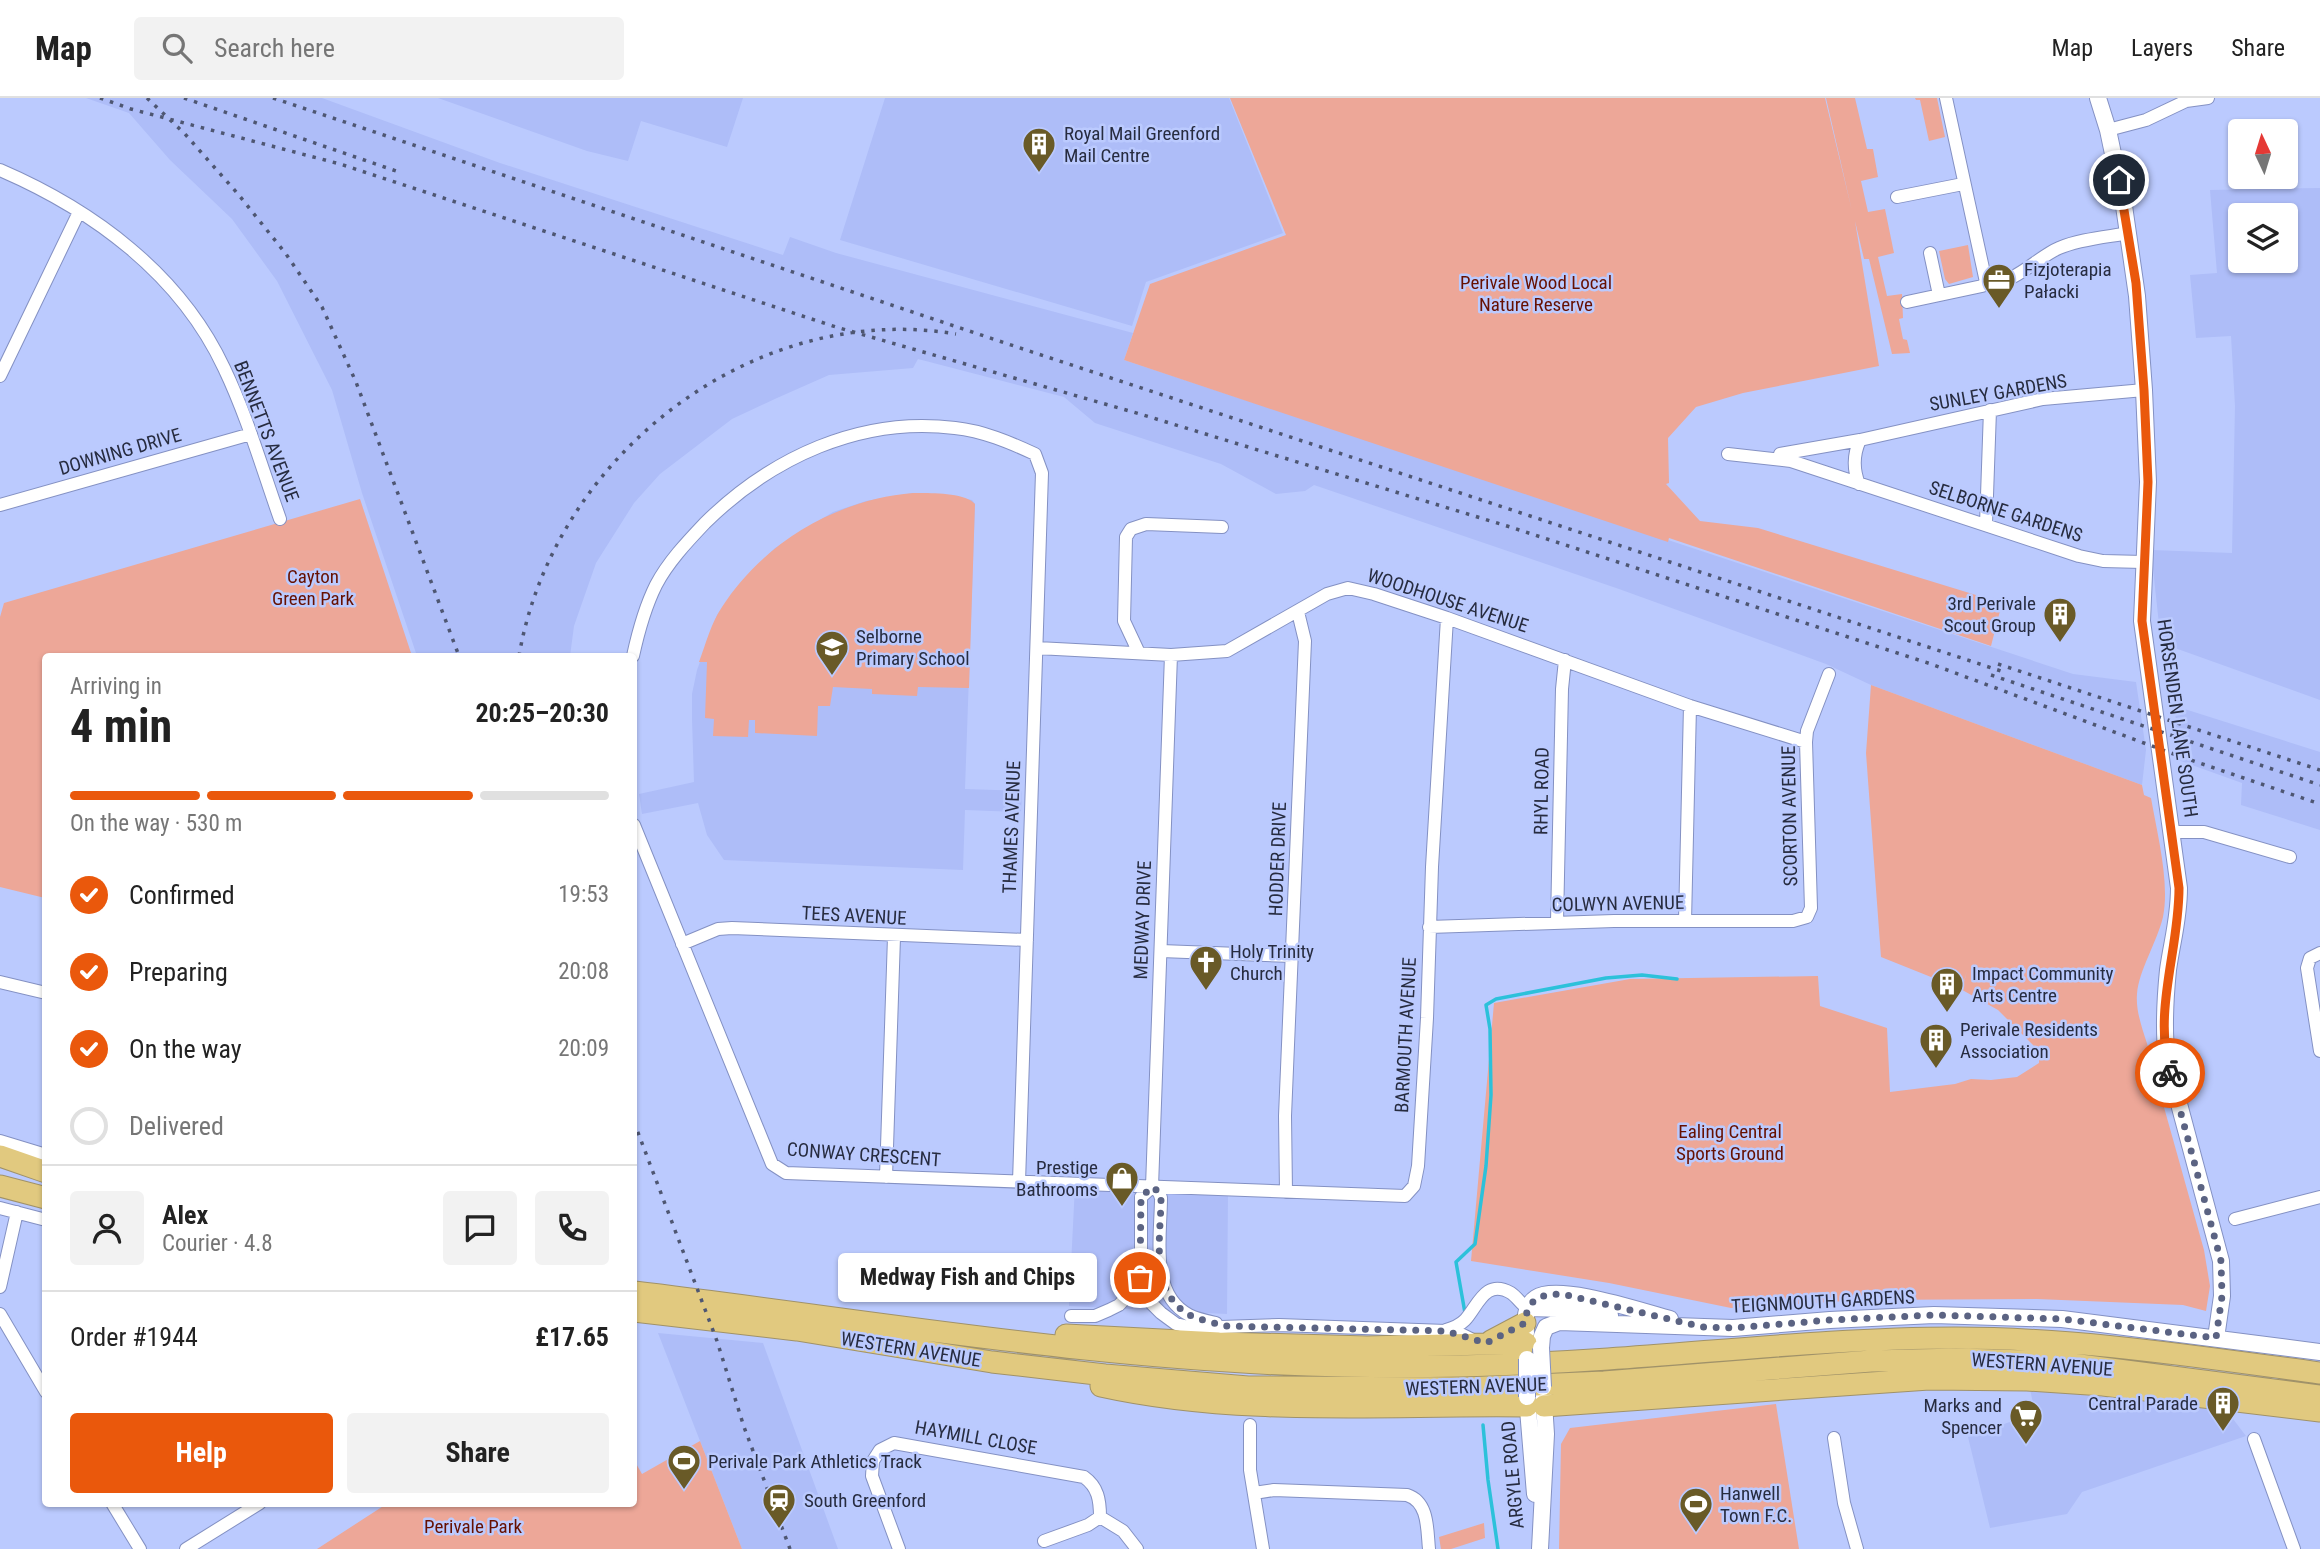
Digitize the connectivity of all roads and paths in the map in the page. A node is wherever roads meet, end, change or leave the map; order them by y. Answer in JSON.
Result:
{"nodes":[{"id":1,"x":1946,"y":98,"type":"edge"},
{"id":2,"x":2098,"y":98,"type":"edge"},
{"id":3,"x":2208,"y":98,"type":"edge"},
{"id":4,"x":2108,"y":130,"type":"junction"},
{"id":5,"x":0,"y":170,"type":"edge"},
{"id":6,"x":1963,"y":184,"type":"junction"},
{"id":7,"x":1897,"y":197,"type":"dead end"},
{"id":8,"x":79,"y":212,"type":"junction"},
{"id":9,"x":2129,"y":233,"type":"junction"},
{"id":10,"x":1930,"y":253,"type":"dead end"},
{"id":11,"x":1986,"y":282,"type":"junction"},
{"id":12,"x":1940,"y":295,"type":"junction"},
{"id":13,"x":1907,"y":302,"type":"dead end"},
{"id":14,"x":0,"y":376,"type":"edge"},
{"id":15,"x":2144,"y":390,"type":"junction"},
{"id":16,"x":1990,"y":410,"type":"junction"},
{"id":17,"x":251,"y":435,"type":"junction"},
{"id":18,"x":1860,"y":440,"type":"junction"},
{"id":19,"x":1728,"y":454,"type":"joint"},
{"id":20,"x":1859,"y":484,"type":"junction"},
{"id":21,"x":0,"y":505,"type":"edge"},
{"id":22,"x":280,"y":519,"type":"dead end"},
{"id":23,"x":1986,"y":524,"type":"junction"},
{"id":24,"x":1223,"y":527,"type":"dead end"},
{"id":25,"x":2143,"y":562,"type":"junction"},
{"id":26,"x":1298,"y":612,"type":"junction"},
{"id":27,"x":1447,"y":618,"type":"junction"},
{"id":28,"x":1037,"y":649,"type":"junction"},
{"id":29,"x":634,"y":653,"type":"edge"},
{"id":30,"x":1139,"y":653,"type":"junction"},
{"id":31,"x":1171,"y":655,"type":"junction"},
{"id":32,"x":1565,"y":660,"type":"junction"},
{"id":33,"x":1829,"y":674,"type":"dead end"},
{"id":34,"x":1690,"y":706,"type":"junction"},
{"id":35,"x":1806,"y":743,"type":"junction"},
{"id":36,"x":637,"y":832,"type":"edge"},
{"id":37,"x":2172,"y":832,"type":"junction"},
{"id":38,"x":2290,"y":857,"type":"dead end"},
{"id":39,"x":1807,"y":917,"type":"joint"},
{"id":40,"x":1685,"y":921,"type":"junction"},
{"id":41,"x":1558,"y":922,"type":"junction"},
{"id":42,"x":1429,"y":927,"type":"junction"},
{"id":43,"x":894,"y":937,"type":"junction"},
{"id":44,"x":1027,"y":940,"type":"junction"},
{"id":45,"x":682,"y":944,"type":"junction"},
{"id":46,"x":1161,"y":951,"type":"junction"},
{"id":47,"x":2320,"y":953,"type":"edge"},
{"id":48,"x":1293,"y":956,"type":"junction"},
{"id":49,"x":0,"y":982,"type":"edge"},
{"id":50,"x":42,"y":992,"type":"edge"},
{"id":51,"x":2320,"y":1051,"type":"edge"},
{"id":52,"x":0,"y":1141,"type":"edge"},
{"id":53,"x":42,"y":1154,"type":"edge"},
{"id":54,"x":0,"y":1156,"type":"edge"},
{"id":55,"x":0,"y":1167,"type":"edge"},
{"id":56,"x":42,"y":1171,"type":"edge"},
{"id":57,"x":886,"y":1177,"type":"junction"},
{"id":58,"x":42,"y":1179,"type":"edge"},
{"id":59,"x":1019,"y":1182,"type":"junction"},
{"id":60,"x":0,"y":1186,"type":"edge"},
{"id":61,"x":1152,"y":1187,"type":"junction"},
{"id":62,"x":1286,"y":1192,"type":"junction"},
{"id":63,"x":0,"y":1197,"type":"edge"},
{"id":64,"x":2320,"y":1197,"type":"edge"},
{"id":65,"x":42,"y":1198,"type":"edge"},
{"id":66,"x":42,"y":1207,"type":"edge"},
{"id":67,"x":0,"y":1208,"type":"edge"},
{"id":68,"x":17,"y":1212,"type":"junction"},
{"id":69,"x":42,"y":1219,"type":"edge"},
{"id":70,"x":2235,"y":1219,"type":"dead end"},
{"id":71,"x":1161,"y":1281,"type":"junction"},
{"id":72,"x":1140,"y":1283,"type":"junction"},
{"id":73,"x":0,"y":1287,"type":"edge"},
{"id":74,"x":637,"y":1292,"type":"edge"},
{"id":75,"x":637,"y":1311,"type":"edge"},
{"id":76,"x":0,"y":1314,"type":"edge"},
{"id":77,"x":1071,"y":1316,"type":"dead end"},
{"id":78,"x":1657,"y":1325,"type":"junction"},
{"id":79,"x":1224,"y":1326,"type":"junction"},
{"id":80,"x":1703,"y":1327,"type":"junction"},
{"id":81,"x":1446,"y":1331,"type":"junction"},
{"id":82,"x":1531,"y":1335,"type":"junction"},
{"id":83,"x":2216,"y":1338,"type":"junction"},
{"id":84,"x":991,"y":1339,"type":"junction"},
{"id":85,"x":1486,"y":1343,"type":"junction"},
{"id":86,"x":2320,"y":1352,"type":"edge"},
{"id":87,"x":992,"y":1362,"type":"junction"},
{"id":88,"x":2320,"y":1373,"type":"edge"},
{"id":89,"x":42,"y":1385,"type":"edge"},
{"id":90,"x":2320,"y":1395,"type":"edge"},
{"id":91,"x":1536,"y":1402,"type":"junction"},
{"id":92,"x":2320,"y":1411,"type":"edge"},
{"id":93,"x":1250,"y":1425,"type":"dead end"},
{"id":94,"x":1834,"y":1438,"type":"dead end"},
{"id":95,"x":2254,"y":1439,"type":"dead end"},
{"id":96,"x":1254,"y":1493,"type":"junction"},
{"id":97,"x":114,"y":1507,"type":"edge"},
{"id":98,"x":254,"y":1507,"type":"edge"},
{"id":99,"x":1100,"y":1517,"type":"junction"},
{"id":100,"x":1044,"y":1541,"type":"dead end"},
{"id":101,"x":140,"y":1549,"type":"edge"},
{"id":102,"x":186,"y":1549,"type":"edge"},
{"id":103,"x":899,"y":1549,"type":"edge"},
{"id":104,"x":1137,"y":1549,"type":"edge"},
{"id":105,"x":1263,"y":1549,"type":"edge"},
{"id":106,"x":1429,"y":1549,"type":"edge"},
{"id":107,"x":1540,"y":1549,"type":"edge"},
{"id":108,"x":1857,"y":1549,"type":"edge"},
{"id":109,"x":2294,"y":1549,"type":"edge"}],
"edges":[{"from":1,"to":6,"type":"street"},
{"from":2,"to":4,"type":"main road","name":"HORSENDEN LANE SOUTH"},
{"from":3,"to":4,"type":"street"},
{"from":4,"to":9,"type":"main road","name":"HORSENDEN LANE SOUTH"},
{"from":5,"to":8,"type":"street","name":"BENNETTS AVENUE"},
{"from":6,"to":7,"type":"street"},
{"from":6,"to":11,"type":"street"},
{"from":8,"to":14,"type":"street"},
{"from":8,"to":17,"type":"street","name":"BENNETTS AVENUE"},
{"from":9,"to":11,"type":"street"},
{"from":9,"to":15,"type":"main road","name":"HORSENDEN LANE SOUTH"},
{"from":10,"to":12,"type":"street"},
{"from":11,"to":12,"type":"street"},
{"from":12,"to":13,"type":"street"},
{"from":15,"to":16,"type":"street","name":"SUNLEY GARDENS"},
{"from":15,"to":25,"type":"main road","name":"HORSENDEN LANE SOUTH"},
{"from":16,"to":18,"type":"street","name":"SUNLEY GARDENS"},
{"from":16,"to":23,"type":"street"},
{"from":17,"to":21,"type":"street","name":"DOWNING DRIVE"},
{"from":17,"to":22,"type":"street","name":"BENNETTS AVENUE"},
{"from":18,"to":19,"type":"street","name":"SUNLEY GARDENS"},
{"from":18,"to":20,"type":"street"},
{"from":19,"to":20,"type":"street","name":"SELBORNE GARDENS"},
{"from":20,"to":23,"type":"street","name":"SELBORNE GARDENS"},
{"from":23,"to":25,"type":"street","name":"SELBORNE GARDENS"},
{"from":24,"to":30,"type":"street"},
{"from":25,"to":37,"type":"main road","name":"HORSENDEN LANE SOUTH"},
{"from":26,"to":27,"type":"street","name":"WOODHOUSE AVENUE"},
{"from":26,"to":31,"type":"street","name":"WOODHOUSE AVENUE"},
{"from":26,"to":48,"type":"street","name":"HODDER DRIVE"},
{"from":27,"to":32,"type":"street","name":"WOODHOUSE AVENUE"},
{"from":27,"to":42,"type":"street","name":"BARMOUTH AVENUE"},
{"from":28,"to":29,"type":"street","name":"THAMES AVENUE"},
{"from":28,"to":30,"type":"street","name":"WOODHOUSE AVENUE"},
{"from":28,"to":44,"type":"street","name":"THAMES AVENUE"},
{"from":30,"to":31,"type":"street","name":"WOODHOUSE AVENUE"},
{"from":31,"to":46,"type":"street","name":"MEDWAY DRIVE"},
{"from":32,"to":34,"type":"street","name":"WOODHOUSE AVENUE"},
{"from":32,"to":41,"type":"street","name":"RHYL ROAD"},
{"from":33,"to":35,"type":"street","name":"SCORTON AVENUE"},
{"from":34,"to":35,"type":"street","name":"WOODHOUSE AVENUE"},
{"from":34,"to":40,"type":"street"},
{"from":35,"to":39,"type":"street","name":"SCORTON AVENUE"},
{"from":36,"to":45,"type":"street","name":"CONWAY CRESCENT"},
{"from":37,"to":38,"type":"street"},
{"from":37,"to":83,"type":"main road","name":"HORSENDEN LANE SOUTH"},
{"from":39,"to":40,"type":"street","name":"COLWYN AVENUE"},
{"from":40,"to":41,"type":"street","name":"COLWYN AVENUE"},
{"from":41,"to":42,"type":"street","name":"COLWYN AVENUE"},
{"from":42,"to":62,"type":"street","name":"BARMOUTH AVENUE"},
{"from":43,"to":44,"type":"street","name":"TEES AVENUE"},
{"from":43,"to":45,"type":"street","name":"TEES AVENUE"},
{"from":43,"to":57,"type":"street"},
{"from":44,"to":59,"type":"street","name":"THAMES AVENUE"},
{"from":45,"to":57,"type":"street","name":"CONWAY CRESCENT"},
{"from":46,"to":48,"type":"street"},
{"from":46,"to":61,"type":"street","name":"MEDWAY DRIVE"},
{"from":47,"to":51,"type":"street"},
{"from":48,"to":62,"type":"street","name":"HODDER DRIVE"},
{"from":49,"to":50,"type":"street"},
{"from":52,"to":53,"type":"street"},
{"from":54,"to":56,"type":"highway"},
{"from":55,"to":58,"type":"highway"},
{"from":57,"to":59,"type":"street","name":"CONWAY CRESCENT"},
{"from":59,"to":61,"type":"street","name":"CONWAY CRESCENT"},
{"from":60,"to":65,"type":"highway"},
{"from":61,"to":62,"type":"street","name":"BARMOUTH AVENUE"},
{"from":61,"to":71,"type":"street"},
{"from":61,"to":72,"type":"street"},
{"from":63,"to":66,"type":"highway"},
{"from":64,"to":70,"type":"street"},
{"from":67,"to":68,"type":"street"},
{"from":68,"to":69,"type":"street"},
{"from":68,"to":73,"type":"street"},
{"from":71,"to":72,"type":"street"},
{"from":71,"to":79,"type":"street"},
{"from":72,"to":77,"type":"street"},
{"from":72,"to":79,"type":"street"},
{"from":74,"to":84,"type":"highway","name":"WESTERN AVENUE"},
{"from":75,"to":87,"type":"highway","name":"WESTERN AVENUE"},
{"from":76,"to":89,"type":"street"},
{"from":78,"to":80,"type":"main road"},
{"from":78,"to":82,"type":"main road"},
{"from":78,"to":82,"type":"main road"},
{"from":79,"to":81,"type":"street"},
{"from":80,"to":82,"type":"main road"},
{"from":80,"to":83,"type":"main road","name":"TEIGNMOUTH GARDENS"},
{"from":81,"to":82,"type":"street"},
{"from":81,"to":85,"type":"street"},
{"from":82,"to":85,"type":"highway"},
{"from":82,"to":91,"type":"main road","name":"ARGYLE ROAD","bridge":true},
{"from":83,"to":86,"type":"main road","name":"TEIGNMOUTH GARDENS"},
{"from":84,"to":85,"type":"highway"},
{"from":84,"to":88,"type":"highway","name":"WESTERN AVENUE"},
{"from":87,"to":90,"type":"highway","name":"WESTERN AVENUE"},
{"from":87,"to":91,"type":"highway"},
{"from":91,"to":92,"type":"highway"},
{"from":91,"to":107,"type":"main road","name":"ARGYLE ROAD"},
{"from":93,"to":96,"type":"street"},
{"from":94,"to":108,"type":"street"},
{"from":95,"to":109,"type":"street"},
{"from":96,"to":105,"type":"street"},
{"from":96,"to":106,"type":"street"},
{"from":97,"to":101,"type":"street"},
{"from":98,"to":102,"type":"street"},
{"from":99,"to":100,"type":"street"},
{"from":99,"to":103,"type":"street","name":"HAYMILL CLOSE"},
{"from":99,"to":104,"type":"street"}]}
